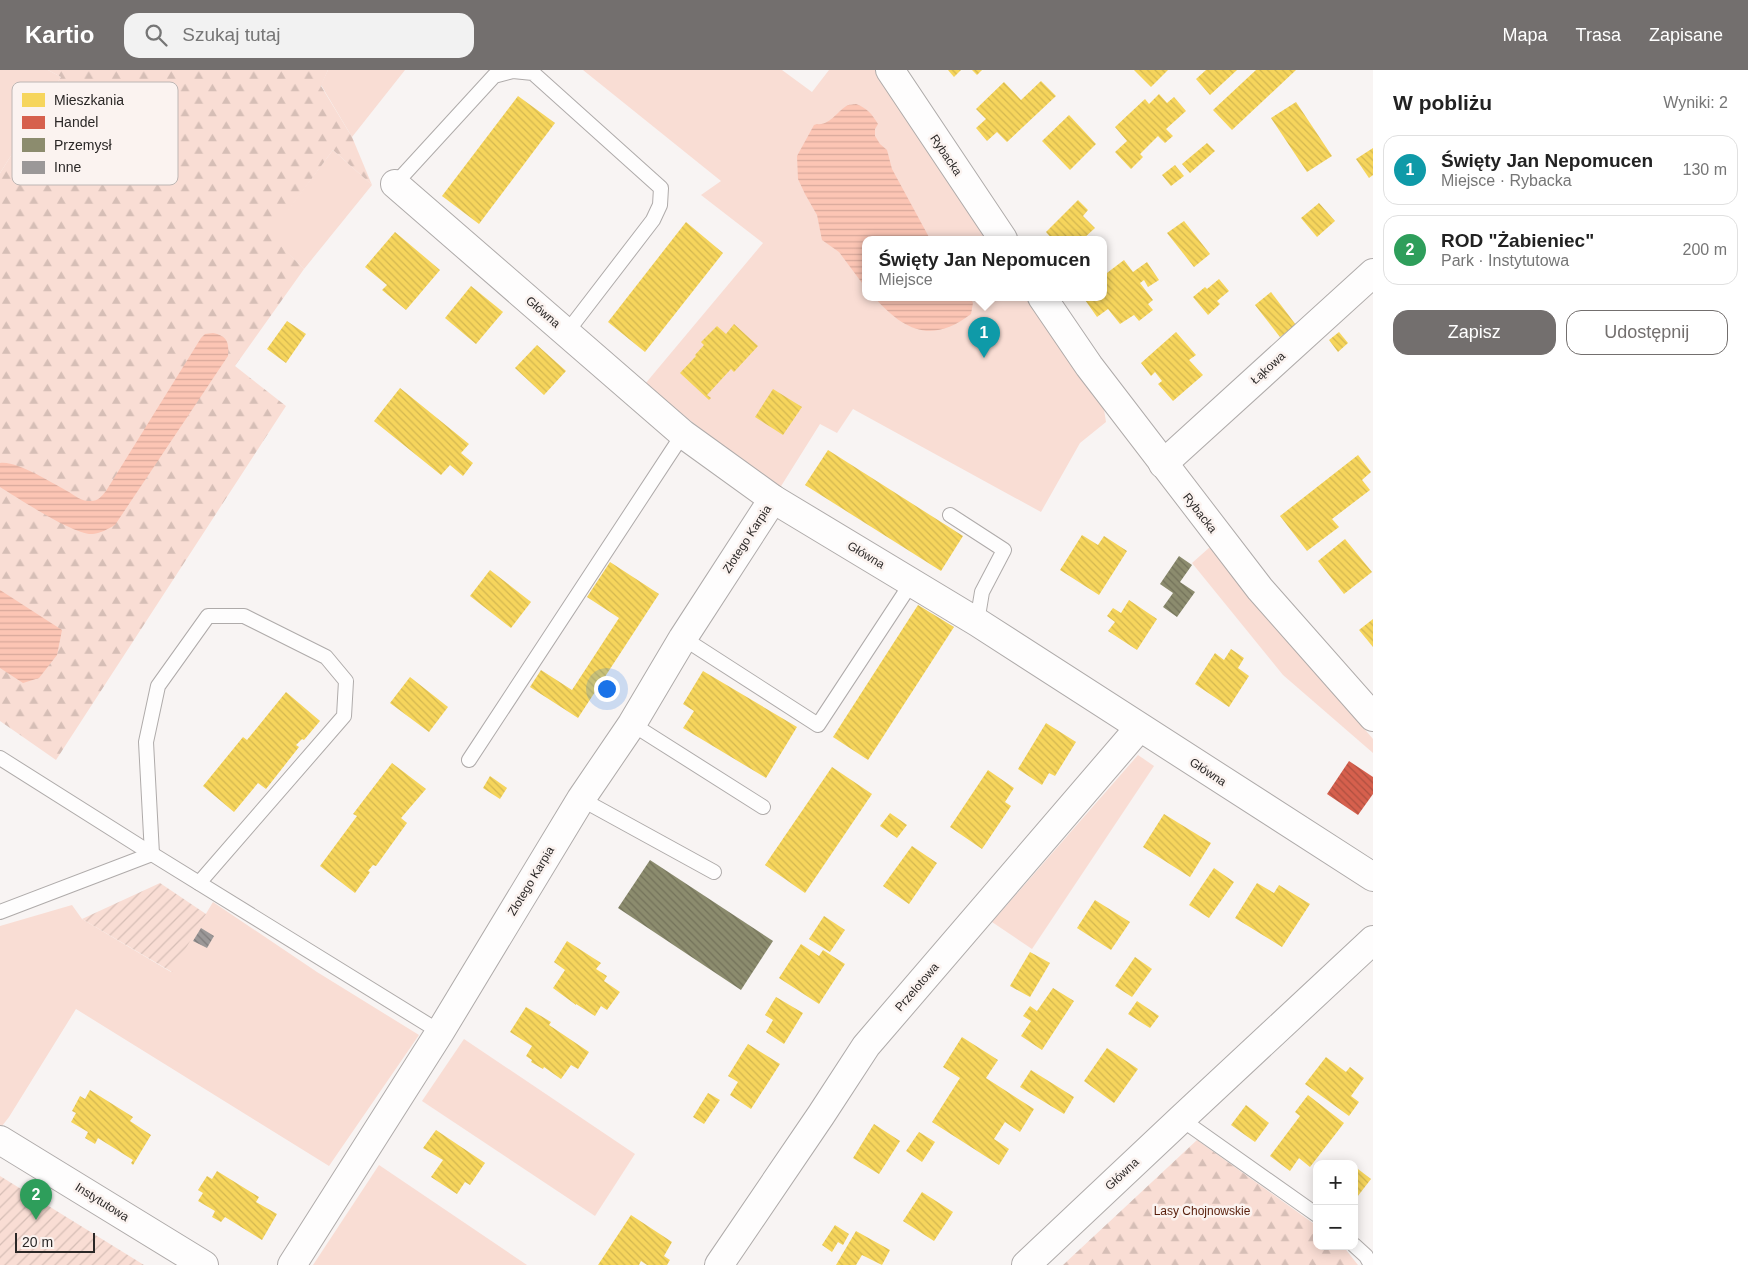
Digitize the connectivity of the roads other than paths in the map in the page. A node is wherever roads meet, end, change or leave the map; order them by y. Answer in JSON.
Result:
{"nodes":[{"id":1,"x":890,"y":70,"type":"edge"},
{"id":2,"x":396,"y":184,"type":"joint"},
{"id":3,"x":1001,"y":236,"type":"edge"},
{"id":4,"x":1373,"y":273,"type":"edge"},
{"id":5,"x":1045,"y":301,"type":"edge"},
{"id":6,"x":566,"y":332,"type":"junction"},
{"id":7,"x":683,"y":434,"type":"junction"},
{"id":8,"x":1163,"y":464,"type":"junction"},
{"id":9,"x":773,"y":499,"type":"junction"},
{"id":10,"x":950,"y":515,"type":"dead end"},
{"id":11,"x":912,"y":582,"type":"junction"},
{"id":12,"x":977,"y":622,"type":"junction"},
{"id":13,"x":683,"y":638,"type":"junction"},
{"id":14,"x":1373,"y":717,"type":"edge"},
{"id":15,"x":632,"y":724,"type":"junction"},
{"id":16,"x":1139,"y":728,"type":"junction"},
{"id":17,"x":0,"y":758,"type":"edge"},
{"id":18,"x":469,"y":760,"type":"dead end"},
{"id":19,"x":581,"y":799,"type":"junction"},
{"id":20,"x":763,"y":807,"type":"dead end"},
{"id":21,"x":152,"y":854,"type":"junction"},
{"id":22,"x":714,"y":872,"type":"dead end"},
{"id":23,"x":1373,"y":878,"type":"edge"},
{"id":24,"x":199,"y":883,"type":"junction"},
{"id":25,"x":0,"y":912,"type":"edge"},
{"id":26,"x":1373,"y":940,"type":"edge"},
{"id":27,"x":440,"y":1032,"type":"junction"},
{"id":28,"x":1180,"y":1119,"type":"junction"},
{"id":29,"x":0,"y":1140,"type":"edge"},
{"id":30,"x":1313,"y":1213,"type":"edge"},
{"id":31,"x":1358,"y":1249,"type":"edge"},
{"id":32,"x":204,"y":1265,"type":"edge"},
{"id":33,"x":292,"y":1265,"type":"edge"},
{"id":34,"x":719,"y":1265,"type":"edge"},
{"id":35,"x":1026,"y":1265,"type":"edge"},
{"id":36,"x":1371,"y":1265,"type":"edge"}],
"edges":[{"from":1,"to":3,"type":"street","name":"Rybacka"},
{"from":2,"to":6,"type":"street","name":"Główna"},
{"from":2,"to":6,"type":"lane"},
{"from":4,"to":8,"type":"street","name":"Łąkowa"},
{"from":5,"to":8,"type":"street","name":"Rybacka"},
{"from":6,"to":7,"type":"street","name":"Główna"},
{"from":7,"to":9,"type":"street","name":"Główna"},
{"from":7,"to":18,"type":"lane"},
{"from":8,"to":14,"type":"street","name":"Rybacka"},
{"from":9,"to":11,"type":"street","name":"Główna"},
{"from":9,"to":13,"type":"street","name":"Złotego Karpia"},
{"from":10,"to":12,"type":"lane"},
{"from":11,"to":12,"type":"street","name":"Główna"},
{"from":11,"to":13,"type":"lane"},
{"from":12,"to":16,"type":"street","name":"Główna"},
{"from":13,"to":15,"type":"street","name":"Złotego Karpia"},
{"from":15,"to":19,"type":"street","name":"Złotego Karpia"},
{"from":15,"to":20,"type":"lane"},
{"from":16,"to":23,"type":"street","name":"Główna"},
{"from":16,"to":34,"type":"street","name":"Przelotowa"},
{"from":17,"to":21,"type":"lane"},
{"from":19,"to":22,"type":"lane"},
{"from":19,"to":27,"type":"street","name":"Złotego Karpia"},
{"from":21,"to":24,"type":"lane"},
{"from":21,"to":24,"type":"lane"},
{"from":21,"to":25,"type":"lane"},
{"from":24,"to":27,"type":"lane"},
{"from":26,"to":28,"type":"street","name":"Główna"},
{"from":27,"to":33,"type":"street","name":"Złotego Karpia"},
{"from":28,"to":30,"type":"lane"},
{"from":28,"to":35,"type":"street","name":"Główna"},
{"from":29,"to":32,"type":"street","name":"Instytutowa"},
{"from":31,"to":36,"type":"lane"}]}
